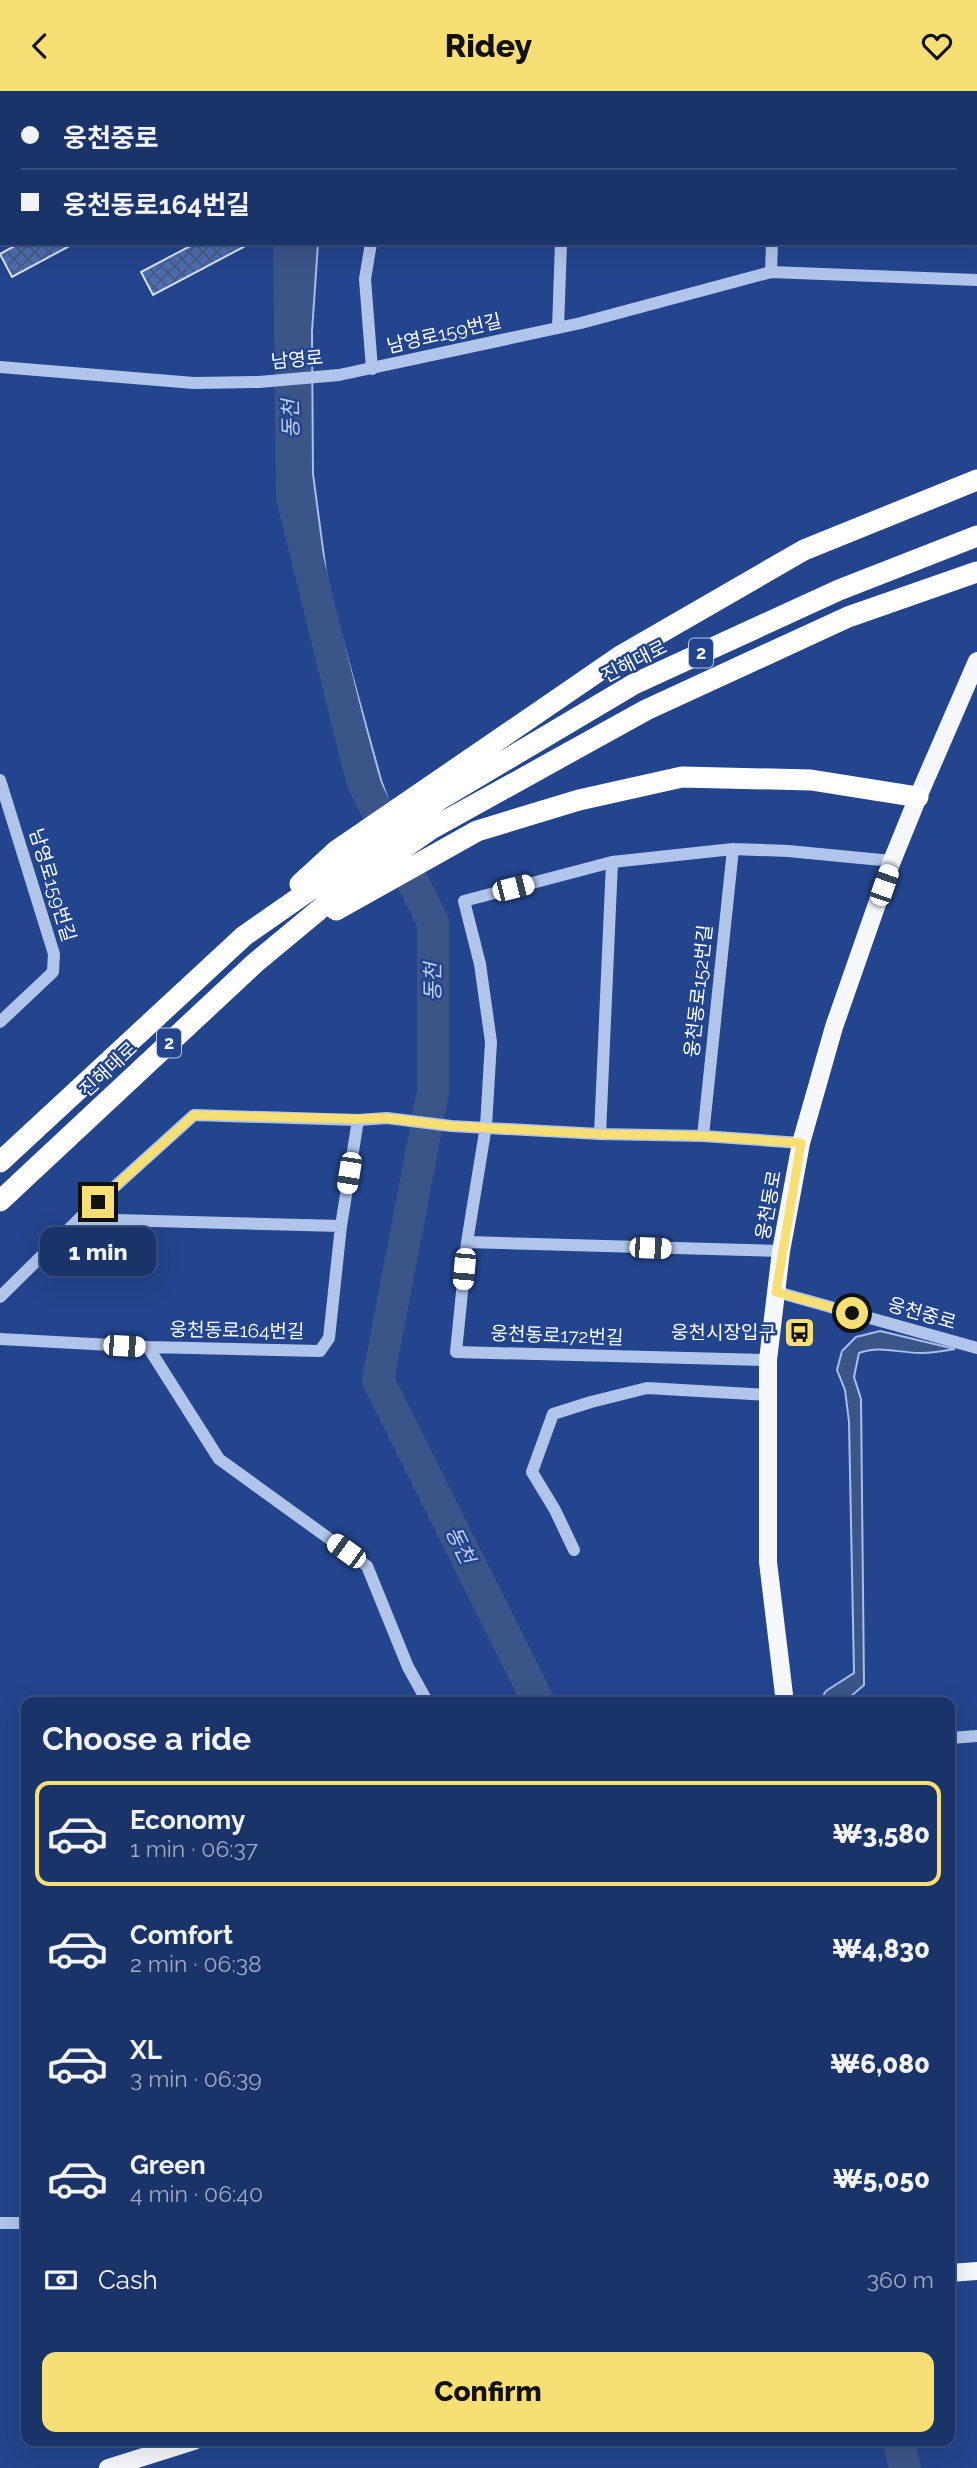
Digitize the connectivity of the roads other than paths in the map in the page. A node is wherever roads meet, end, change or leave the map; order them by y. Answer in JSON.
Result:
{"nodes":[{"id":1,"x":371,"y":245,"type":"edge"},
{"id":2,"x":561,"y":245,"type":"edge"},
{"id":3,"x":772,"y":245,"type":"edge"},
{"id":4,"x":771,"y":272,"type":"junction"},
{"id":5,"x":977,"y":280,"type":"edge"},
{"id":6,"x":558,"y":328,"type":"junction"},
{"id":7,"x":0,"y":367,"type":"edge"},
{"id":8,"x":372,"y":369,"type":"junction"},
{"id":9,"x":339,"y":375,"type":"joint"},
{"id":10,"x":977,"y":480,"type":"edge"},
{"id":11,"x":976,"y":536,"type":"edge"},
{"id":12,"x":977,"y":572,"type":"edge"},
{"id":13,"x":977,"y":661,"type":"edge"},
{"id":14,"x":0,"y":780,"type":"edge"},
{"id":15,"x":437,"y":791,"type":"junction"},
{"id":16,"x":918,"y":797,"type":"junction"},
{"id":17,"x":733,"y":849,"type":"junction"},
{"id":18,"x":892,"y":861,"type":"junction"},
{"id":19,"x":612,"y":862,"type":"junction"},
{"id":20,"x":345,"y":897,"type":"junction"},
{"id":21,"x":0,"y":1022,"type":"edge"},
{"id":22,"x":358,"y":1119,"type":"junction"},
{"id":23,"x":486,"y":1126,"type":"junction"},
{"id":24,"x":600,"y":1134,"type":"junction"},
{"id":25,"x":703,"y":1136,"type":"junction"},
{"id":26,"x":801,"y":1143,"type":"junction"},
{"id":27,"x":0,"y":1162,"type":"edge"},
{"id":28,"x":0,"y":1201,"type":"edge"},
{"id":29,"x":79,"y":1219,"type":"junction"},
{"id":30,"x":341,"y":1226,"type":"junction"},
{"id":31,"x":467,"y":1242,"type":"junction"},
{"id":32,"x":781,"y":1251,"type":"junction"},
{"id":33,"x":776,"y":1292,"type":"junction"},
{"id":34,"x":0,"y":1297,"type":"edge"},
{"id":35,"x":0,"y":1339,"type":"edge"},
{"id":36,"x":148,"y":1347,"type":"junction"},
{"id":37,"x":977,"y":1348,"type":"edge"},
{"id":38,"x":768,"y":1360,"type":"junction"},
{"id":39,"x":769,"y":1395,"type":"junction"},
{"id":40,"x":574,"y":1550,"type":"dead end"},
{"id":41,"x":425,"y":1697,"type":"edge"},
{"id":42,"x":784,"y":1697,"type":"edge"},
{"id":43,"x":977,"y":1736,"type":"edge"},
{"id":44,"x":955,"y":1738,"type":"edge"},
{"id":45,"x":0,"y":2223,"type":"edge"},
{"id":46,"x":21,"y":2223,"type":"edge"},
{"id":47,"x":977,"y":2271,"type":"edge"},
{"id":48,"x":955,"y":2273,"type":"edge"},
{"id":49,"x":178,"y":2446,"type":"edge"},
{"id":50,"x":108,"y":2468,"type":"edge"}],
"edges":[{"from":1,"to":8,"type":"street"},
{"from":2,"to":6,"type":"street"},
{"from":3,"to":4,"type":"street"},
{"from":4,"to":5,"type":"street","name":"남영로159번길"},
{"from":4,"to":6,"type":"street","name":"남영로159번길"},
{"from":6,"to":8,"type":"street","name":"남영로159번길"},
{"from":7,"to":9,"type":"street","name":"남영로"},
{"from":8,"to":9,"type":"street","name":"남영로159번길"},
{"from":10,"to":15,"type":"highway"},
{"from":11,"to":15,"type":"highway","name":"진해대로","number":"2"},
{"from":12,"to":20,"type":"highway","number":"2"},
{"from":13,"to":16,"type":"main road","name":"웅천동로"},
{"from":14,"to":21,"type":"street","name":"남영로159번길"},
{"from":15,"to":27,"type":"highway","name":"진해대로","number":"2"},
{"from":16,"to":18,"type":"main road","name":"웅천동로"},
{"from":16,"to":20,"type":"highway"},
{"from":17,"to":18,"type":"street"},
{"from":17,"to":19,"type":"street"},
{"from":17,"to":25,"type":"street","name":"웅천동로152번길"},
{"from":18,"to":26,"type":"main road","name":"웅천동로"},
{"from":19,"to":23,"type":"street"},
{"from":19,"to":24,"type":"street"},
{"from":20,"to":28,"type":"highway","name":"진해대로","number":"2"},
{"from":22,"to":23,"type":"street"},
{"from":22,"to":29,"type":"street"},
{"from":22,"to":30,"type":"street","name":"웅천동로164번길"},
{"from":23,"to":24,"type":"street"},
{"from":23,"to":31,"type":"street","name":"웅천동로172번길"},
{"from":24,"to":25,"type":"street"},
{"from":25,"to":26,"type":"street"},
{"from":26,"to":32,"type":"main road","name":"웅천동로"},
{"from":29,"to":30,"type":"street"},
{"from":29,"to":34,"type":"street"},
{"from":30,"to":36,"type":"street","name":"웅천동로164번길"},
{"from":31,"to":32,"type":"street"},
{"from":31,"to":38,"type":"street","name":"웅천동로172번길"},
{"from":32,"to":33,"type":"main road","name":"웅천동로"},
{"from":33,"to":37,"type":"street","name":"웅천중로"},
{"from":33,"to":38,"type":"main road","name":"웅천동로"},
{"from":35,"to":36,"type":"street","name":"웅천동로164번길"},
{"from":36,"to":41,"type":"street"},
{"from":38,"to":39,"type":"main road","name":"웅천동로"},
{"from":39,"to":40,"type":"street"},
{"from":39,"to":42,"type":"main road","name":"웅천동로"},
{"from":43,"to":44,"type":"street"},
{"from":45,"to":46,"type":"street"},
{"from":47,"to":48,"type":"main road"},
{"from":49,"to":50,"type":"main road"}]}
